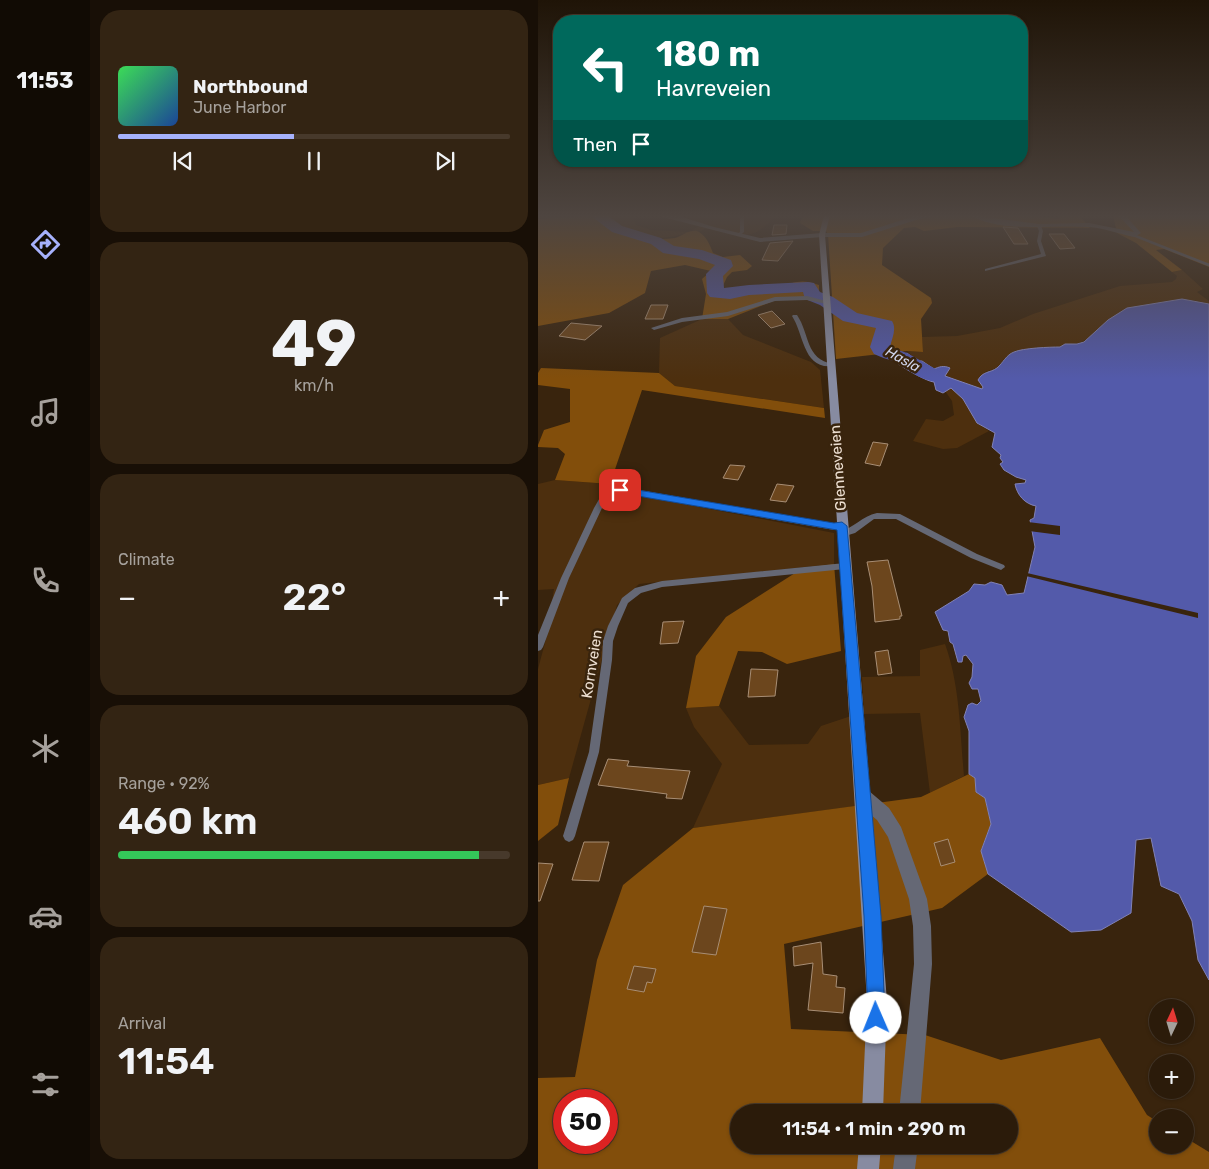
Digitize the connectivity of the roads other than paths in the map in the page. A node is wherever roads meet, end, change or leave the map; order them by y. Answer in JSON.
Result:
{"nodes":[{"id":1,"x":824,"y":270,"type":"edge"},
{"id":2,"x":826,"y":297,"type":"junction"},
{"id":3,"x":795,"y":316,"type":"dead end"},
{"id":4,"x":654,"y":328,"type":"dead end"},
{"id":5,"x":831,"y":365,"type":"junction"},
{"id":6,"x":842,"y":530,"type":"junction"},
{"id":7,"x":845,"y":566,"type":"junction"},
{"id":8,"x":1001,"y":567,"type":"dead end"},
{"id":9,"x":538,"y":647,"type":"edge"},
{"id":10,"x":863,"y":797,"type":"junction"},
{"id":11,"x":570,"y":836,"type":"dead end"},
{"id":12,"x":873,"y":1104,"type":"edge"},
{"id":13,"x":911,"y":1104,"type":"edge"},
{"id":14,"x":869,"y":1154,"type":"edge"},
{"id":15,"x":906,"y":1154,"type":"edge"},
{"id":16,"x":868,"y":1169,"type":"edge"},
{"id":17,"x":904,"y":1169,"type":"edge"}],
"edges":[{"from":1,"to":2,"type":"main road","name":"Glenneveien"},
{"from":2,"to":4,"type":"lane"},
{"from":2,"to":5,"type":"main road","name":"Glenneveien"},
{"from":3,"to":5,"type":"lane"},
{"from":5,"to":6,"type":"main road","name":"Glenneveien"},
{"from":6,"to":7,"type":"main road","name":"Glenneveien"},
{"from":6,"to":8,"type":"lane"},
{"from":6,"to":9,"type":"lane"},
{"from":7,"to":10,"type":"main road","name":"Glenneveien"},
{"from":7,"to":11,"type":"lane","name":"Kornveien"},
{"from":10,"to":12,"type":"main road","name":"Glenneveien"},
{"from":10,"to":13,"type":"street"},
{"from":14,"to":16,"type":"main road"},
{"from":15,"to":17,"type":"street"}]}
